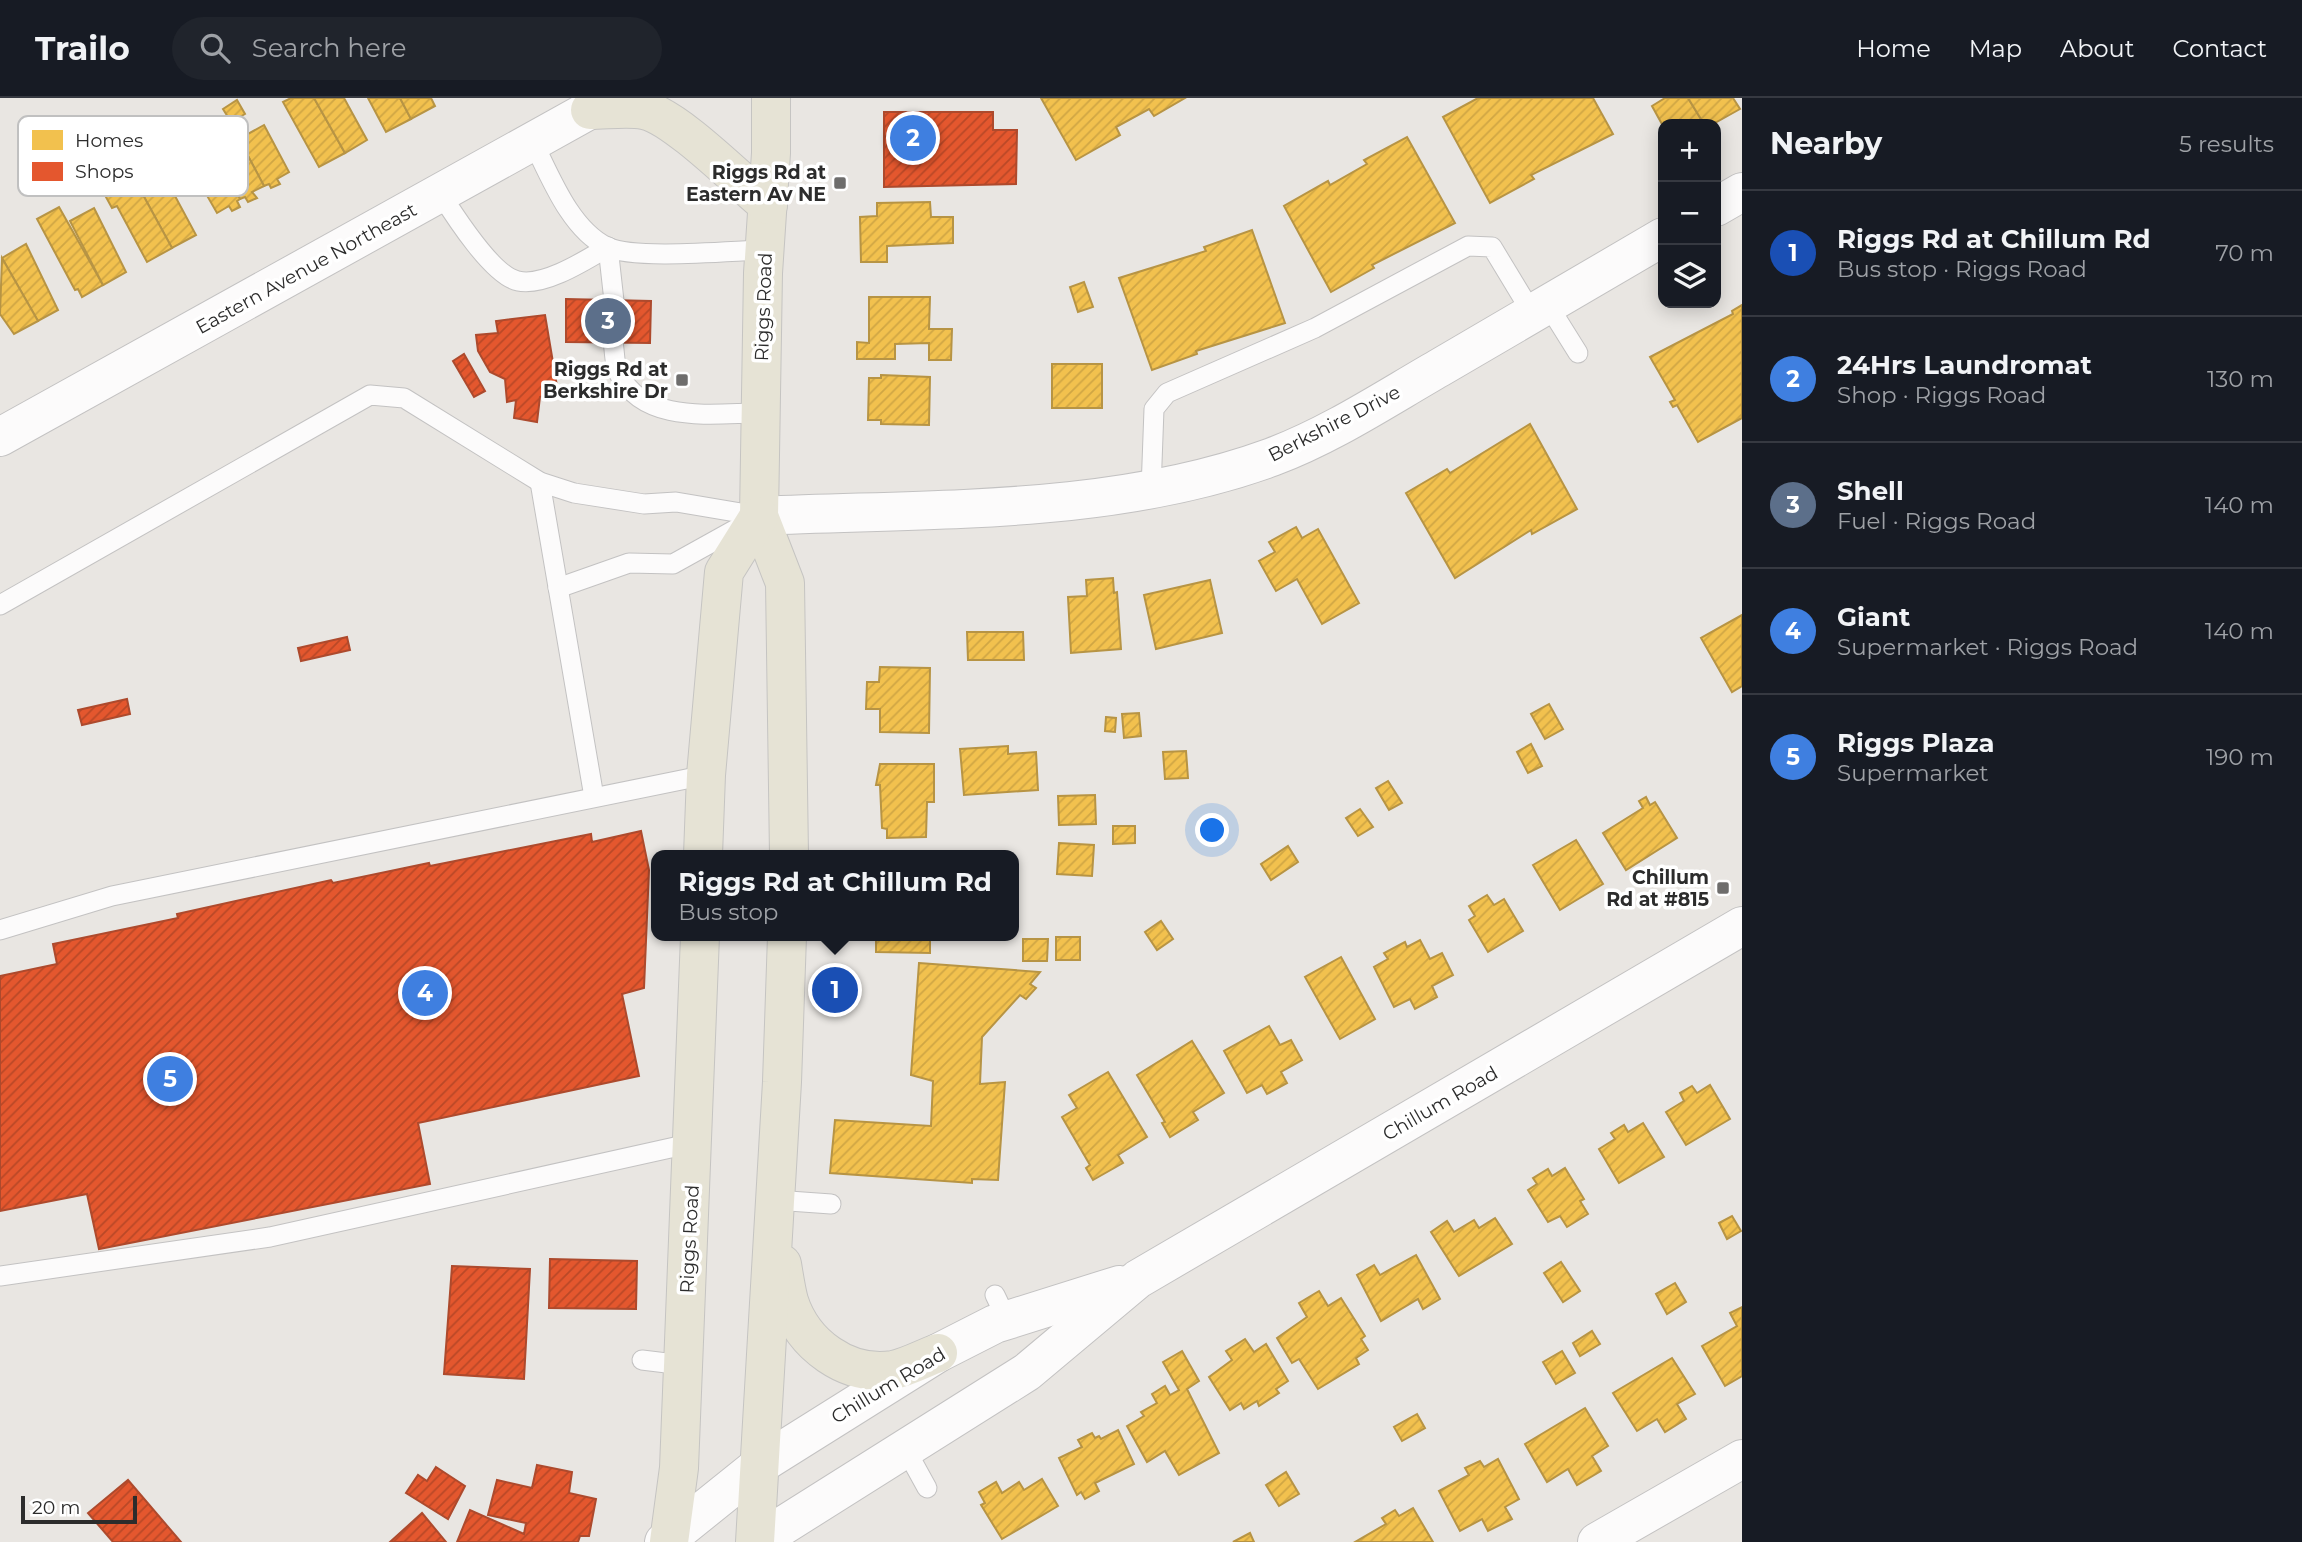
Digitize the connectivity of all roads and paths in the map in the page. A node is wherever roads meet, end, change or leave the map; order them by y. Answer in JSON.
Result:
{"nodes":[{"id":1,"x":771,"y":98,"type":"edge"},
{"id":2,"x":600,"y":104,"type":"edge"},
{"id":3,"x":533,"y":142,"type":"junction"},
{"id":4,"x":1742,"y":191,"type":"edge"},
{"id":5,"x":440,"y":193,"type":"junction"},
{"id":6,"x":1721,"y":204,"type":"edge"},
{"id":7,"x":768,"y":205,"type":"junction"},
{"id":8,"x":1658,"y":240,"type":"edge"},
{"id":9,"x":608,"y":247,"type":"junction"},
{"id":10,"x":765,"y":250,"type":"junction"},
{"id":11,"x":614,"y":301,"type":"dead end"},
{"id":12,"x":1540,"y":309,"type":"junction"},
{"id":13,"x":613,"y":342,"type":"dead end"},
{"id":14,"x":1578,"y":353,"type":"dead end"},
{"id":15,"x":761,"y":413,"type":"junction"},
{"id":16,"x":0,"y":437,"type":"edge"},
{"id":17,"x":540,"y":482,"type":"junction"},
{"id":18,"x":1151,"y":490,"type":"junction"},
{"id":19,"x":760,"y":516,"type":"junction"},
{"id":20,"x":558,"y":588,"type":"junction"},
{"id":21,"x":0,"y":605,"type":"edge"},
{"id":22,"x":706,"y":775,"type":"junction"},
{"id":23,"x":594,"y":797,"type":"junction"},
{"id":24,"x":703,"y":850,"type":"edge"},
{"id":25,"x":789,"y":850,"type":"edge"},
{"id":26,"x":1742,"y":926,"type":"edge"},
{"id":27,"x":0,"y":930,"type":"edge"},
{"id":28,"x":700,"y":941,"type":"edge"},
{"id":29,"x":787,"y":941,"type":"edge"},
{"id":30,"x":693,"y":1143,"type":"junction"},
{"id":31,"x":831,"y":1204,"type":"dead end"},
{"id":32,"x":775,"y":1213,"type":"junction"},
{"id":33,"x":0,"y":1276,"type":"edge"},
{"id":34,"x":1138,"y":1279,"type":"junction"},
{"id":35,"x":938,"y":1353,"type":"junction"},
{"id":36,"x":642,"y":1360,"type":"dead end"},
{"id":37,"x":683,"y":1365,"type":"junction"},
{"id":38,"x":905,"y":1448,"type":"junction"},
{"id":39,"x":1742,"y":1459,"type":"edge"},
{"id":40,"x":761,"y":1464,"type":"junction"},
{"id":41,"x":927,"y":1488,"type":"dead end"},
{"id":42,"x":668,"y":1541,"type":"edge"},
{"id":43,"x":756,"y":1542,"type":"edge"},
{"id":44,"x":1597,"y":1542,"type":"edge"}],
"edges":[{"from":1,"to":7,"type":"main road","name":"Riggs Road"},
{"from":2,"to":3,"type":"street","name":"Eastern Avenue Northeast"},
{"from":2,"to":7,"type":"main road"},
{"from":3,"to":5,"type":"street","name":"Eastern Avenue Northeast"},
{"from":3,"to":9,"type":"lane"},
{"from":4,"to":6,"type":"street"},
{"from":5,"to":9,"type":"lane"},
{"from":5,"to":16,"type":"street","name":"Eastern Avenue Northeast"},
{"from":7,"to":10,"type":"main road","name":"Riggs Road"},
{"from":8,"to":12,"type":"street","name":"Berkshire Drive"},
{"from":9,"to":10,"type":"lane"},
{"from":9,"to":11,"type":"lane"},
{"from":10,"to":15,"type":"main road","name":"Riggs Road"},
{"from":12,"to":14,"type":"lane"},
{"from":12,"to":18,"type":"street","name":"Berkshire Drive"},
{"from":12,"to":18,"type":"lane"},
{"from":13,"to":15,"type":"lane"},
{"from":15,"to":19,"type":"main road","name":"Riggs Road"},
{"from":17,"to":19,"type":"lane"},
{"from":17,"to":20,"type":"lane"},
{"from":17,"to":21,"type":"lane"},
{"from":18,"to":19,"type":"street","name":"Berkshire Drive"},
{"from":19,"to":20,"type":"lane"},
{"from":19,"to":22,"type":"main road"},
{"from":19,"to":25,"type":"main road","name":"Riggs Road"},
{"from":20,"to":23,"type":"lane"},
{"from":22,"to":23,"type":"lane"},
{"from":22,"to":24,"type":"main road"},
{"from":23,"to":27,"type":"lane"},
{"from":26,"to":34,"type":"street","name":"Chillum Road"},
{"from":28,"to":30,"type":"main road","name":"Riggs Road"},
{"from":29,"to":32,"type":"main road"},
{"from":30,"to":33,"type":"lane"},
{"from":30,"to":37,"type":"main road","name":"Riggs Road"},
{"from":31,"to":32,"type":"lane"},
{"from":32,"to":35,"type":"main road"},
{"from":32,"to":40,"type":"main road"},
{"from":34,"to":35,"type":"street","name":"Chillum Road"},
{"from":34,"to":38,"type":"street","name":"Chillum Road"},
{"from":35,"to":40,"type":"street","name":"Chillum Road"},
{"from":36,"to":37,"type":"lane"},
{"from":37,"to":42,"type":"main road","name":"Riggs Road"},
{"from":38,"to":41,"type":"lane"},
{"from":38,"to":43,"type":"street","name":"Chillum Road"},
{"from":39,"to":44,"type":"street"},
{"from":40,"to":42,"type":"street","name":"Chillum Road"},
{"from":40,"to":43,"type":"main road"}]}
